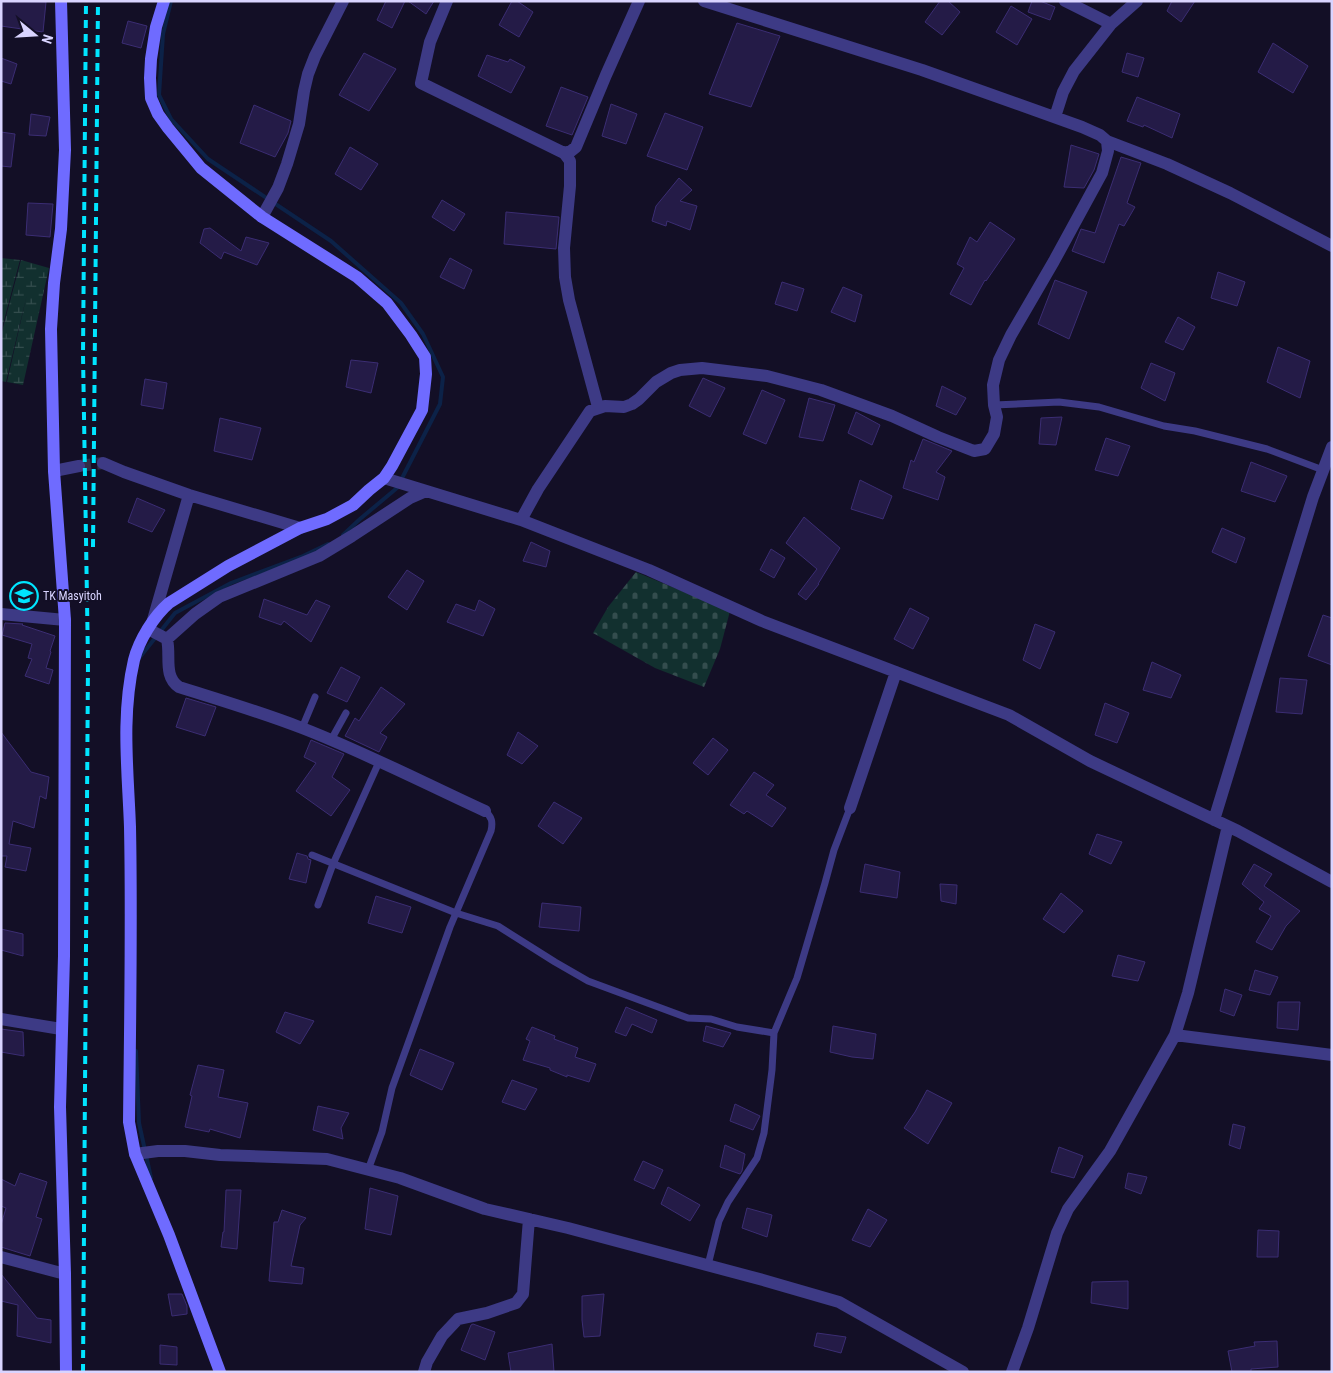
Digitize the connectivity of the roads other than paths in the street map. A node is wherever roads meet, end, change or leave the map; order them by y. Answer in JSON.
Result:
{"nodes":[{"id":1,"x":62,"y":1,"type":"edge"},
{"id":2,"x":164,"y":1,"type":"edge"},
{"id":3,"x":343,"y":1,"type":"edge"},
{"id":4,"x":447,"y":1,"type":"edge"},
{"id":5,"x":639,"y":1,"type":"edge"},
{"id":6,"x":1065,"y":1,"type":"edge"},
{"id":7,"x":1137,"y":1,"type":"edge"},
{"id":8,"x":706,"y":2,"type":"edge"},
{"id":9,"x":1111,"y":24,"type":"junction"},
{"id":10,"x":1055,"y":117,"type":"junction"},
{"id":11,"x":1107,"y":141,"type":"junction"},
{"id":12,"x":564,"y":153,"type":"junction"},
{"id":13,"x":264,"y":212,"type":"junction"},
{"id":14,"x":1332,"y":246,"type":"edge"},
{"id":15,"x":994,"y":405,"type":"junction"},
{"id":16,"x":598,"y":407,"type":"junction"},
{"id":17,"x":1332,"y":447,"type":"edge"},
{"id":18,"x":103,"y":463,"type":"tunnel mouth"},
{"id":19,"x":79,"y":466,"type":"tunnel mouth"},
{"id":20,"x":54,"y":470,"type":"junction"},
{"id":21,"x":1323,"y":470,"type":"junction"},
{"id":22,"x":390,"y":479,"type":"junction"},
{"id":23,"x":420,"y":490,"type":"junction"},
{"id":24,"x":188,"y":495,"type":"junction"},
{"id":25,"x":521,"y":520,"type":"junction"},
{"id":26,"x":300,"y":528,"type":"junction"},
{"id":27,"x":1,"y":614,"type":"edge"},
{"id":28,"x":65,"y":620,"type":"junction"},
{"id":29,"x":151,"y":627,"type":"junction"},
{"id":30,"x":166,"y":638,"type":"junction"},
{"id":31,"x":896,"y":672,"type":"junction"},
{"id":32,"x":315,"y":696,"type":"dead end"},
{"id":33,"x":346,"y":713,"type":"dead end"},
{"id":34,"x":302,"y":728,"type":"junction"},
{"id":35,"x":331,"y":740,"type":"junction"},
{"id":36,"x":379,"y":762,"type":"junction"},
{"id":37,"x":850,"y":808,"type":"joint"},
{"id":38,"x":485,"y":811,"type":"joint"},
{"id":39,"x":1214,"y":820,"type":"junction"},
{"id":40,"x":1228,"y":826,"type":"junction"},
{"id":41,"x":312,"y":855,"type":"dead end"},
{"id":42,"x":333,"y":864,"type":"junction"},
{"id":43,"x":1332,"y":882,"type":"edge"},
{"id":44,"x":318,"y":905,"type":"dead end"},
{"id":45,"x":456,"y":913,"type":"junction"},
{"id":46,"x":1,"y":1020,"type":"edge"},
{"id":47,"x":61,"y":1029,"type":"junction"},
{"id":48,"x":774,"y":1033,"type":"junction"},
{"id":49,"x":1175,"y":1035,"type":"junction"},
{"id":50,"x":1332,"y":1056,"type":"edge"},
{"id":51,"x":137,"y":1154,"type":"junction"},
{"id":52,"x":368,"y":1170,"type":"junction"},
{"id":53,"x":529,"y":1219,"type":"junction"},
{"id":54,"x":1,"y":1257,"type":"edge"},
{"id":55,"x":708,"y":1265,"type":"junction"},
{"id":56,"x":65,"y":1274,"type":"junction"},
{"id":57,"x":66,"y":1372,"type":"edge"},
{"id":58,"x":220,"y":1372,"type":"edge"},
{"id":59,"x":424,"y":1372,"type":"edge"},
{"id":60,"x":963,"y":1372,"type":"edge"},
{"id":61,"x":1012,"y":1372,"type":"edge"}],
"edges":[{"from":1,"to":20,"type":"street"},
{"from":2,"to":13,"type":"street"},
{"from":3,"to":13,"type":"street"},
{"from":4,"to":12,"type":"street"},
{"from":5,"to":12,"type":"street"},
{"from":6,"to":9,"type":"street"},
{"from":7,"to":9,"type":"street"},
{"from":8,"to":10,"type":"street"},
{"from":9,"to":10,"type":"street"},
{"from":10,"to":11,"type":"street"},
{"from":11,"to":14,"type":"street"},
{"from":11,"to":15,"type":"street"},
{"from":12,"to":16,"type":"street"},
{"from":13,"to":22,"type":"street"},
{"from":15,"to":16,"type":"street"},
{"from":15,"to":21,"type":"lane"},
{"from":16,"to":25,"type":"street"},
{"from":17,"to":21,"type":"street"},
{"from":18,"to":24,"type":"street"},
{"from":19,"to":20,"type":"street"},
{"from":20,"to":28,"type":"street"},
{"from":21,"to":39,"type":"street"},
{"from":22,"to":23,"type":"street"},
{"from":22,"to":26,"type":"street"},
{"from":23,"to":25,"type":"street"},
{"from":23,"to":30,"type":"street"},
{"from":24,"to":26,"type":"street"},
{"from":24,"to":29,"type":"street"},
{"from":25,"to":31,"type":"street"},
{"from":26,"to":29,"type":"street"},
{"from":27,"to":28,"type":"street"},
{"from":28,"to":47,"type":"street"},
{"from":29,"to":30,"type":"street"},
{"from":29,"to":51,"type":"street"},
{"from":30,"to":34,"type":"street"},
{"from":31,"to":37,"type":"street"},
{"from":31,"to":39,"type":"street"},
{"from":32,"to":34,"type":"lane"},
{"from":33,"to":35,"type":"lane"},
{"from":34,"to":35,"type":"street"},
{"from":35,"to":36,"type":"street"},
{"from":36,"to":38,"type":"street"},
{"from":36,"to":42,"type":"lane"},
{"from":37,"to":48,"type":"lane"},
{"from":38,"to":45,"type":"lane"},
{"from":39,"to":40,"type":"street"},
{"from":40,"to":43,"type":"street"},
{"from":40,"to":49,"type":"street"},
{"from":41,"to":42,"type":"lane"},
{"from":42,"to":44,"type":"lane"},
{"from":42,"to":45,"type":"lane"},
{"from":45,"to":48,"type":"lane"},
{"from":45,"to":52,"type":"lane"},
{"from":46,"to":47,"type":"street"},
{"from":47,"to":56,"type":"street"},
{"from":48,"to":55,"type":"lane"},
{"from":49,"to":50,"type":"street"},
{"from":49,"to":61,"type":"street"},
{"from":51,"to":52,"type":"street"},
{"from":51,"to":58,"type":"street"},
{"from":52,"to":53,"type":"street"},
{"from":53,"to":55,"type":"street"},
{"from":53,"to":59,"type":"street"},
{"from":54,"to":56,"type":"street"},
{"from":55,"to":60,"type":"street"},
{"from":56,"to":57,"type":"street"}]}
